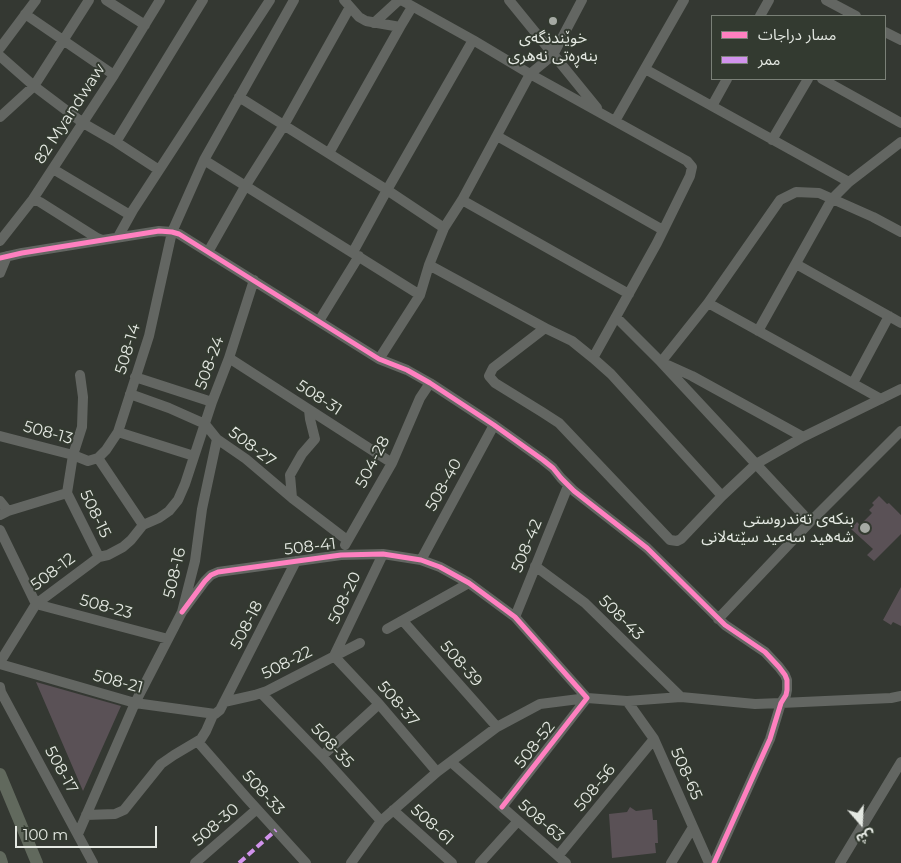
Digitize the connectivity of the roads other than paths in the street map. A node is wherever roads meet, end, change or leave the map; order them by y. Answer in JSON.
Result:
{"nodes":[{"id":1,"x":89,"y":0,"type":"edge"},
{"id":2,"x":106,"y":0,"type":"edge"},
{"id":3,"x":160,"y":0,"type":"edge"},
{"id":4,"x":203,"y":0,"type":"edge"},
{"id":5,"x":270,"y":0,"type":"edge"},
{"id":6,"x":294,"y":0,"type":"edge"},
{"id":7,"x":400,"y":0,"type":"edge"},
{"id":8,"x":510,"y":0,"type":"edge"},
{"id":9,"x":582,"y":0,"type":"edge"},
{"id":10,"x":684,"y":0,"type":"edge"},
{"id":11,"x":769,"y":0,"type":"edge"},
{"id":12,"x":826,"y":0,"type":"edge"},
{"id":13,"x":347,"y":4,"type":"edge"},
{"id":14,"x":29,"y":5,"type":"edge"},
{"id":15,"x":412,"y":7,"type":"junction"},
{"id":16,"x":849,"y":14,"type":"edge"},
{"id":17,"x":761,"y":15,"type":"edge"},
{"id":18,"x":374,"y":22,"type":"junction"},
{"id":19,"x":145,"y":25,"type":"junction"},
{"id":20,"x":400,"y":26,"type":"junction"},
{"id":21,"x":886,"y":32,"type":"edge"},
{"id":22,"x":64,"y":40,"type":"junction"},
{"id":23,"x":474,"y":40,"type":"junction"},
{"id":24,"x":901,"y":40,"type":"edge"},
{"id":25,"x":0,"y":48,"type":"edge"},
{"id":26,"x":553,"y":55,"type":"junction"},
{"id":27,"x":0,"y":56,"type":"edge"},
{"id":28,"x":645,"y":69,"type":"junction"},
{"id":29,"x":530,"y":74,"type":"junction"},
{"id":30,"x":114,"y":75,"type":"junction"},
{"id":31,"x":725,"y":80,"type":"edge"},
{"id":32,"x":807,"y":80,"type":"edge"},
{"id":33,"x":824,"y":80,"type":"edge"},
{"id":34,"x":34,"y":86,"type":"junction"},
{"id":35,"x":239,"y":97,"type":"junction"},
{"id":36,"x":712,"y":106,"type":"junction"},
{"id":37,"x":601,"y":114,"type":"junction"},
{"id":38,"x":0,"y":117,"type":"edge"},
{"id":39,"x":615,"y":121,"type":"junction"},
{"id":40,"x":82,"y":123,"type":"junction"},
{"id":41,"x":901,"y":124,"type":"edge"},
{"id":42,"x":284,"y":125,"type":"junction"},
{"id":43,"x":497,"y":136,"type":"junction"},
{"id":44,"x":772,"y":140,"type":"junction"},
{"id":45,"x":116,"y":142,"type":"junction"},
{"id":46,"x":901,"y":142,"type":"edge"},
{"id":47,"x":329,"y":153,"type":"junction"},
{"id":48,"x":204,"y":160,"type":"junction"},
{"id":49,"x":53,"y":168,"type":"junction"},
{"id":50,"x":159,"y":170,"type":"junction"},
{"id":51,"x":849,"y":182,"type":"junction"},
{"id":52,"x":246,"y":185,"type":"junction"},
{"id":53,"x":387,"y":190,"type":"junction"},
{"id":54,"x":33,"y":199,"type":"junction"},
{"id":55,"x":832,"y":199,"type":"junction"},
{"id":56,"x":462,"y":200,"type":"junction"},
{"id":57,"x":130,"y":215,"type":"junction"},
{"id":58,"x":444,"y":228,"type":"junction"},
{"id":59,"x":663,"y":230,"type":"junction"},
{"id":60,"x":172,"y":232,"type":"junction"},
{"id":61,"x":901,"y":232,"type":"edge"},
{"id":62,"x":118,"y":237,"type":"junction"},
{"id":63,"x":102,"y":240,"type":"junction"},
{"id":64,"x":0,"y":242,"type":"edge"},
{"id":65,"x":208,"y":252,"type":"junction"},
{"id":66,"x":356,"y":254,"type":"junction"},
{"id":67,"x":4,"y":257,"type":"edge"},
{"id":68,"x":429,"y":264,"type":"junction"},
{"id":69,"x":796,"y":264,"type":"junction"},
{"id":70,"x":0,"y":273,"type":"edge"},
{"id":71,"x":254,"y":280,"type":"junction"},
{"id":72,"x":629,"y":294,"type":"junction"},
{"id":73,"x":420,"y":295,"type":"junction"},
{"id":74,"x":708,"y":303,"type":"junction"},
{"id":75,"x":889,"y":316,"type":"junction"},
{"id":76,"x":616,"y":317,"type":"junction"},
{"id":77,"x":319,"y":321,"type":"junction"},
{"id":78,"x":901,"y":323,"type":"edge"},
{"id":79,"x":545,"y":328,"type":"junction"},
{"id":80,"x":758,"y":331,"type":"junction"},
{"id":81,"x":229,"y":358,"type":"junction"},
{"id":82,"x":593,"y":358,"type":"junction"},
{"id":83,"x":379,"y":359,"type":"junction"},
{"id":84,"x":662,"y":362,"type":"junction"},
{"id":85,"x":80,"y":375,"type":"dead end"},
{"id":86,"x":135,"y":377,"type":"junction"},
{"id":87,"x":430,"y":383,"type":"junction"},
{"id":88,"x":853,"y":383,"type":"junction"},
{"id":89,"x":901,"y":389,"type":"edge"},
{"id":90,"x":130,"y":394,"type":"junction"},
{"id":91,"x":881,"y":399,"type":"junction"},
{"id":92,"x":212,"y":402,"type":"junction"},
{"id":93,"x":309,"y":410,"type":"junction"},
{"id":94,"x":204,"y":424,"type":"junction"},
{"id":95,"x":494,"y":425,"type":"junction"},
{"id":96,"x":901,"y":431,"type":"edge"},
{"id":97,"x":118,"y":432,"type":"junction"},
{"id":98,"x":0,"y":436,"type":"edge"},
{"id":99,"x":803,"y":437,"type":"junction"},
{"id":100,"x":217,"y":440,"type":"junction"},
{"id":101,"x":73,"y":455,"type":"junction"},
{"id":102,"x":194,"y":456,"type":"junction"},
{"id":103,"x":93,"y":459,"type":"junction"},
{"id":104,"x":392,"y":463,"type":"junction"},
{"id":105,"x":756,"y":464,"type":"junction"},
{"id":106,"x":568,"y":486,"type":"junction"},
{"id":107,"x":67,"y":493,"type":"junction"},
{"id":108,"x":722,"y":496,"type":"junction"},
{"id":109,"x":292,"y":498,"type":"junction"},
{"id":110,"x":0,"y":501,"type":"edge"},
{"id":111,"x":4,"y":513,"type":"edge"},
{"id":112,"x":810,"y":522,"type":"junction"},
{"id":113,"x":143,"y":526,"type":"junction"},
{"id":114,"x":0,"y":530,"type":"edge"},
{"id":115,"x":347,"y":540,"type":"junction"},
{"id":116,"x":383,"y":554,"type":"junction"},
{"id":117,"x":341,"y":555,"type":"junction"},
{"id":118,"x":99,"y":557,"type":"junction"},
{"id":119,"x":421,"y":560,"type":"junction"},
{"id":120,"x":296,"y":561,"type":"junction"},
{"id":121,"x":535,"y":566,"type":"junction"},
{"id":122,"x":469,"y":583,"type":"junction"},
{"id":123,"x":36,"y":604,"type":"junction"},
{"id":124,"x":182,"y":612,"type":"junction"},
{"id":125,"x":515,"y":617,"type":"junction"},
{"id":126,"x":718,"y":619,"type":"junction"},
{"id":127,"x":403,"y":620,"type":"junction"},
{"id":128,"x":387,"y":630,"type":"dead end"},
{"id":129,"x":168,"y":638,"type":"junction"},
{"id":130,"x":360,"y":643,"type":"dead end"},
{"id":131,"x":334,"y":656,"type":"junction"},
{"id":132,"x":0,"y":663,"type":"edge"},
{"id":133,"x":0,"y":689,"type":"edge"},
{"id":134,"x":261,"y":693,"type":"junction"},
{"id":135,"x":901,"y":696,"type":"edge"},
{"id":136,"x":681,"y":697,"type":"junction"},
{"id":137,"x":587,"y":698,"type":"junction"},
{"id":138,"x":627,"y":701,"type":"junction"},
{"id":139,"x":224,"y":702,"type":"junction"},
{"id":140,"x":136,"y":703,"type":"junction"},
{"id":141,"x":379,"y":704,"type":"junction"},
{"id":142,"x":781,"y":704,"type":"junction"},
{"id":143,"x":213,"y":715,"type":"junction"},
{"id":144,"x":497,"y":727,"type":"junction"},
{"id":145,"x":654,"y":739,"type":"junction"},
{"id":146,"x":198,"y":742,"type":"junction"},
{"id":147,"x":322,"y":756,"type":"junction"},
{"id":148,"x":451,"y":762,"type":"junction"},
{"id":149,"x":901,"y":762,"type":"edge"},
{"id":150,"x":437,"y":772,"type":"junction"},
{"id":151,"x":0,"y":774,"type":"edge"},
{"id":152,"x":502,"y":807,"type":"junction"},
{"id":153,"x":257,"y":809,"type":"junction"},
{"id":154,"x":393,"y":810,"type":"junction"},
{"id":155,"x":86,"y":815,"type":"junction"},
{"id":156,"x":381,"y":821,"type":"junction"},
{"id":157,"x":518,"y":821,"type":"junction"},
{"id":158,"x":693,"y":827,"type":"junction"},
{"id":159,"x":78,"y":834,"type":"junction"},
{"id":160,"x":0,"y":857,"type":"edge"},
{"id":161,"x":562,"y":860,"type":"edge"},
{"id":162,"x":304,"y":862,"type":"edge"},
{"id":163,"x":2,"y":863,"type":"edge"},
{"id":164,"x":37,"y":863,"type":"edge"},
{"id":165,"x":93,"y":863,"type":"edge"},
{"id":166,"x":195,"y":863,"type":"edge"},
{"id":167,"x":351,"y":863,"type":"edge"},
{"id":168,"x":452,"y":863,"type":"edge"},
{"id":169,"x":480,"y":863,"type":"edge"},
{"id":170,"x":671,"y":863,"type":"edge"},
{"id":171,"x":709,"y":863,"type":"edge"},
{"id":172,"x":714,"y":863,"type":"edge"},
{"id":173,"x":840,"y":863,"type":"edge"}],
"edges":[{"from":1,"to":22,"type":"street"},
{"from":2,"to":19,"type":"street"},
{"from":3,"to":19,"type":"street","name":"82 Myandwaw"},
{"from":4,"to":45,"type":"street"},
{"from":5,"to":50,"type":"street"},
{"from":6,"to":35,"type":"street","name":"508-14"},
{"from":7,"to":15,"type":"street"},
{"from":7,"to":18,"type":"street"},
{"from":8,"to":26,"type":"street"},
{"from":9,"to":26,"type":"street"},
{"from":10,"to":28,"type":"street"},
{"from":11,"to":17,"type":"street"},
{"from":12,"to":16,"type":"street"},
{"from":13,"to":18,"type":"street"},
{"from":13,"to":42,"type":"street"},
{"from":14,"to":22,"type":"street"},
{"from":14,"to":25,"type":"street"},
{"from":15,"to":20,"type":"street"},
{"from":15,"to":23,"type":"street"},
{"from":18,"to":20,"type":"street"},
{"from":19,"to":30,"type":"street","name":"82 Myandwaw"},
{"from":20,"to":47,"type":"street"},
{"from":21,"to":24,"type":"street"},
{"from":22,"to":30,"type":"street"},
{"from":22,"to":34,"type":"street"},
{"from":23,"to":29,"type":"street"},
{"from":23,"to":53,"type":"street"},
{"from":26,"to":29,"type":"street"},
{"from":26,"to":37,"type":"street"},
{"from":27,"to":34,"type":"street"},
{"from":28,"to":36,"type":"street"},
{"from":28,"to":39,"type":"street"},
{"from":29,"to":37,"type":"street"},
{"from":29,"to":43,"type":"street"},
{"from":30,"to":40,"type":"street","name":"82 Myandwaw"},
{"from":31,"to":36,"type":"street"},
{"from":32,"to":44,"type":"street"},
{"from":33,"to":41,"type":"street"},
{"from":34,"to":38,"type":"street"},
{"from":34,"to":40,"type":"street"},
{"from":35,"to":42,"type":"street"},
{"from":35,"to":48,"type":"street","name":"508-14"},
{"from":36,"to":44,"type":"street"},
{"from":37,"to":39,"type":"street"},
{"from":39,"to":59,"type":"street"},
{"from":40,"to":45,"type":"street"},
{"from":40,"to":49,"type":"street","name":"82 Myandwaw"},
{"from":42,"to":47,"type":"street"},
{"from":42,"to":52,"type":"street"},
{"from":43,"to":56,"type":"street"},
{"from":43,"to":59,"type":"street"},
{"from":44,"to":51,"type":"street"},
{"from":45,"to":50,"type":"street"},
{"from":46,"to":51,"type":"street"},
{"from":47,"to":53,"type":"street"},
{"from":48,"to":52,"type":"street"},
{"from":48,"to":60,"type":"street","name":"508-14"},
{"from":49,"to":54,"type":"street","name":"82 Myandwaw"},
{"from":49,"to":57,"type":"street"},
{"from":50,"to":57,"type":"street"},
{"from":51,"to":55,"type":"street"},
{"from":52,"to":65,"type":"street"},
{"from":52,"to":66,"type":"street"},
{"from":53,"to":58,"type":"street"},
{"from":53,"to":66,"type":"street"},
{"from":54,"to":63,"type":"street"},
{"from":54,"to":64,"type":"street","name":"82 Myandwaw"},
{"from":55,"to":61,"type":"street"},
{"from":55,"to":69,"type":"street"},
{"from":55,"to":74,"type":"street"},
{"from":56,"to":58,"type":"street"},
{"from":56,"to":72,"type":"street"},
{"from":57,"to":62,"type":"street"},
{"from":58,"to":68,"type":"street"},
{"from":59,"to":72,"type":"street"},
{"from":60,"to":62,"type":"street"},
{"from":60,"to":65,"type":"street"},
{"from":60,"to":86,"type":"street","name":"508-14"},
{"from":62,"to":63,"type":"street"},
{"from":63,"to":67,"type":"street"},
{"from":65,"to":71,"type":"street"},
{"from":66,"to":73,"type":"street"},
{"from":66,"to":77,"type":"street"},
{"from":67,"to":70,"type":"street"},
{"from":68,"to":73,"type":"street"},
{"from":68,"to":79,"type":"street"},
{"from":69,"to":75,"type":"street"},
{"from":69,"to":80,"type":"street"},
{"from":71,"to":77,"type":"street"},
{"from":71,"to":81,"type":"street","name":"508-24"},
{"from":72,"to":76,"type":"street"},
{"from":73,"to":83,"type":"street"},
{"from":74,"to":80,"type":"street"},
{"from":74,"to":84,"type":"street"},
{"from":75,"to":78,"type":"street"},
{"from":75,"to":88,"type":"street"},
{"from":76,"to":82,"type":"street"},
{"from":76,"to":84,"type":"street"},
{"from":77,"to":83,"type":"street"},
{"from":79,"to":82,"type":"street"},
{"from":79,"to":108,"type":"street"},
{"from":80,"to":88,"type":"street"},
{"from":81,"to":92,"type":"street","name":"508-24"},
{"from":81,"to":93,"type":"street","name":"508-31"},
{"from":82,"to":108,"type":"street"},
{"from":83,"to":87,"type":"street"},
{"from":84,"to":99,"type":"street"},
{"from":84,"to":105,"type":"street"},
{"from":85,"to":101,"type":"street","name":"508-15"},
{"from":86,"to":90,"type":"street","name":"508-14"},
{"from":86,"to":92,"type":"street"},
{"from":87,"to":95,"type":"street"},
{"from":87,"to":104,"type":"street","name":"504-28"},
{"from":88,"to":91,"type":"street"},
{"from":89,"to":91,"type":"street"},
{"from":90,"to":94,"type":"street","name":"508-27"},
{"from":90,"to":97,"type":"street","name":"508-14"},
{"from":91,"to":99,"type":"street"},
{"from":92,"to":94,"type":"street","name":"508-24"},
{"from":93,"to":104,"type":"street","name":"508-31"},
{"from":93,"to":109,"type":"street"},
{"from":94,"to":100,"type":"street","name":"508-27"},
{"from":94,"to":102,"type":"street","name":"508-24"},
{"from":95,"to":106,"type":"street"},
{"from":95,"to":119,"type":"street","name":"508-40"},
{"from":96,"to":112,"type":"street"},
{"from":97,"to":102,"type":"street"},
{"from":97,"to":103,"type":"street","name":"508-14"},
{"from":98,"to":101,"type":"street","name":"508-13"},
{"from":99,"to":105,"type":"street"},
{"from":100,"to":109,"type":"street","name":"508-27"},
{"from":100,"to":124,"type":"street","name":"508-16"},
{"from":101,"to":103,"type":"street","name":"508-13"},
{"from":101,"to":107,"type":"street","name":"508-15"},
{"from":102,"to":113,"type":"street","name":"508-12"},
{"from":103,"to":113,"type":"street"},
{"from":104,"to":115,"type":"street","name":"504-28"},
{"from":105,"to":108,"type":"street"},
{"from":105,"to":112,"type":"street"},
{"from":106,"to":121,"type":"street","name":"508-42"},
{"from":106,"to":126,"type":"street"},
{"from":107,"to":111,"type":"street"},
{"from":107,"to":118,"type":"street","name":"508-15"},
{"from":109,"to":115,"type":"street","name":"508-27"},
{"from":110,"to":111,"type":"street"},
{"from":112,"to":126,"type":"street"},
{"from":113,"to":118,"type":"street","name":"508-12"},
{"from":114,"to":123,"type":"street"},
{"from":115,"to":117,"type":"street","name":"504-28"},
{"from":116,"to":117,"type":"street","name":"508-41"},
{"from":116,"to":119,"type":"street","name":"508-41"},
{"from":116,"to":131,"type":"street","name":"508-20"},
{"from":117,"to":120,"type":"street","name":"508-41"},
{"from":118,"to":123,"type":"street","name":"508-12"},
{"from":119,"to":122,"type":"street","name":"508-41"},
{"from":120,"to":124,"type":"street","name":"508-41"},
{"from":120,"to":139,"type":"street","name":"508-18"},
{"from":121,"to":125,"type":"street","name":"508-42"},
{"from":121,"to":136,"type":"street","name":"508-43"},
{"from":122,"to":125,"type":"street","name":"508-41"},
{"from":122,"to":127,"type":"street"},
{"from":123,"to":129,"type":"street","name":"508-23"},
{"from":123,"to":132,"type":"street","name":"508-12"},
{"from":124,"to":129,"type":"street","name":"508-16"},
{"from":125,"to":137,"type":"street","name":"508-41"},
{"from":126,"to":142,"type":"street"},
{"from":127,"to":128,"type":"street"},
{"from":127,"to":144,"type":"street","name":"508-39"},
{"from":129,"to":140,"type":"street","name":"508-16"},
{"from":130,"to":131,"type":"street","name":"508-22"},
{"from":131,"to":134,"type":"street","name":"508-22"},
{"from":131,"to":141,"type":"street","name":"508-37"},
{"from":132,"to":140,"type":"street","name":"508-21"},
{"from":133,"to":159,"type":"street","name":"508-17"},
{"from":134,"to":139,"type":"street","name":"508-22"},
{"from":134,"to":147,"type":"street","name":"508-35"},
{"from":135,"to":142,"type":"street"},
{"from":136,"to":138,"type":"street"},
{"from":136,"to":142,"type":"street"},
{"from":137,"to":138,"type":"street"},
{"from":137,"to":144,"type":"street"},
{"from":137,"to":152,"type":"street","name":"508-52"},
{"from":138,"to":145,"type":"street","name":"508-65"},
{"from":139,"to":143,"type":"street"},
{"from":140,"to":143,"type":"street","name":"508-21"},
{"from":140,"to":155,"type":"street","name":"508-16"},
{"from":141,"to":147,"type":"street"},
{"from":141,"to":150,"type":"street","name":"508-37"},
{"from":142,"to":172,"type":"street"},
{"from":143,"to":146,"type":"street"},
{"from":144,"to":148,"type":"street"},
{"from":145,"to":158,"type":"street","name":"508-65"},
{"from":145,"to":161,"type":"street","name":"508-56"},
{"from":146,"to":153,"type":"street","name":"508-33"},
{"from":146,"to":155,"type":"street"},
{"from":147,"to":156,"type":"street","name":"508-35"},
{"from":148,"to":150,"type":"street"},
{"from":148,"to":152,"type":"street","name":"508-63"},
{"from":149,"to":173,"type":"street"},
{"from":150,"to":154,"type":"street"},
{"from":151,"to":164,"type":"main road"},
{"from":152,"to":157,"type":"street","name":"508-63"},
{"from":153,"to":162,"type":"street","name":"508-33"},
{"from":153,"to":166,"type":"street","name":"508-30"},
{"from":154,"to":156,"type":"street"},
{"from":154,"to":168,"type":"street","name":"508-61"},
{"from":155,"to":159,"type":"street","name":"508-16"},
{"from":156,"to":167,"type":"street"},
{"from":157,"to":161,"type":"street","name":"508-63"},
{"from":157,"to":169,"type":"street"},
{"from":158,"to":170,"type":"street"},
{"from":158,"to":171,"type":"street","name":"508-65"},
{"from":159,"to":165,"type":"street","name":"508-17"},
{"from":160,"to":163,"type":"main road"}]}
